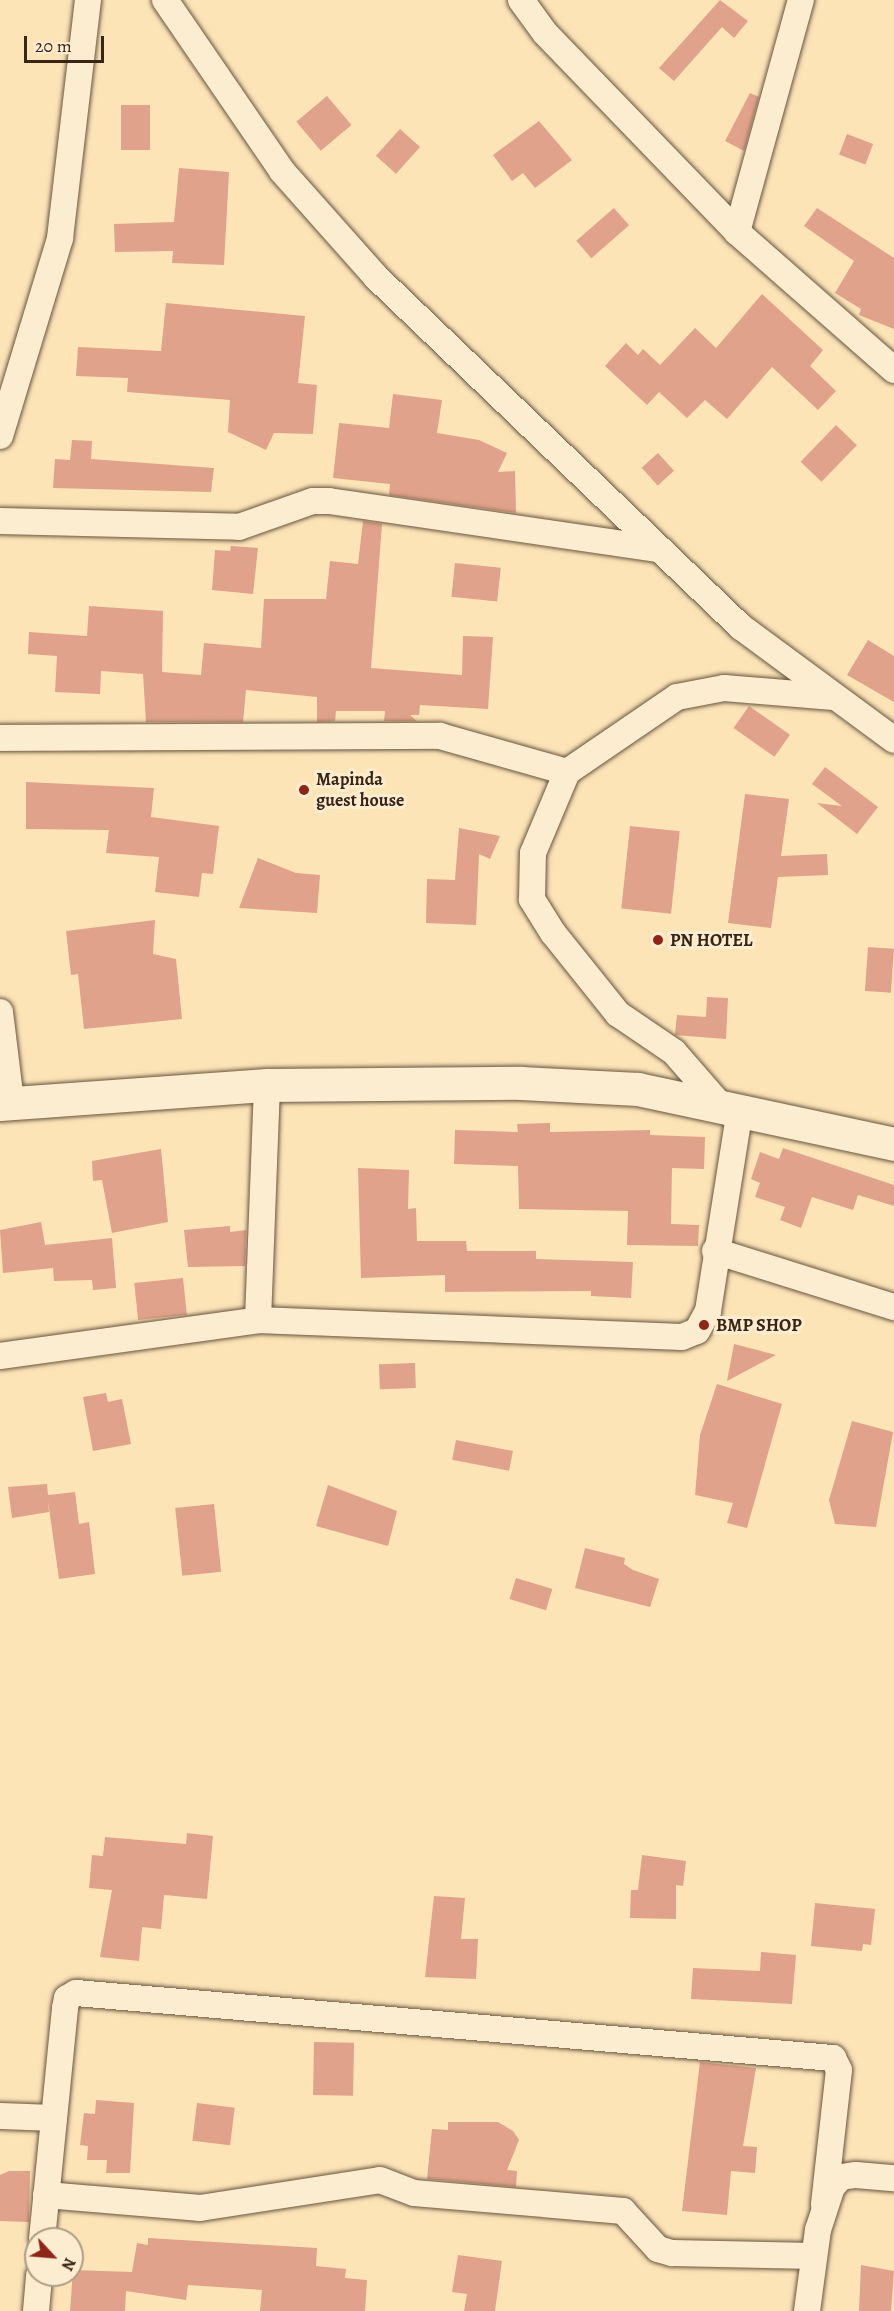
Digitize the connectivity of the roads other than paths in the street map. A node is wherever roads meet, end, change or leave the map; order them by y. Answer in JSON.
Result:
{"nodes":[{"id":1,"x":88,"y":0,"type":"edge"},
{"id":2,"x":165,"y":0,"type":"edge"},
{"id":3,"x":521,"y":0,"type":"edge"},
{"id":4,"x":801,"y":0,"type":"edge"},
{"id":5,"x":736,"y":232,"type":"junction"},
{"id":6,"x":894,"y":370,"type":"edge"},
{"id":7,"x":0,"y":436,"type":"edge"},
{"id":8,"x":0,"y":521,"type":"edge"},
{"id":9,"x":657,"y":549,"type":"junction"},
{"id":10,"x":834,"y":697,"type":"junction"},
{"id":11,"x":0,"y":738,"type":"edge"},
{"id":12,"x":894,"y":740,"type":"edge"},
{"id":13,"x":567,"y":772,"type":"junction"},
{"id":14,"x":0,"y":1012,"type":"edge"},
{"id":15,"x":267,"y":1086,"type":"junction"},
{"id":16,"x":6,"y":1103,"type":"edge"},
{"id":17,"x":731,"y":1108,"type":"junction"},
{"id":18,"x":894,"y":1144,"type":"edge"},
{"id":19,"x":715,"y":1251,"type":"junction"},
{"id":20,"x":894,"y":1307,"type":"edge"},
{"id":21,"x":258,"y":1320,"type":"junction"},
{"id":22,"x":0,"y":1356,"type":"edge"},
{"id":23,"x":0,"y":2116,"type":"edge"},
{"id":24,"x":54,"y":2118,"type":"junction"},
{"id":25,"x":894,"y":2178,"type":"edge"},
{"id":26,"x":46,"y":2195,"type":"junction"},
{"id":27,"x":824,"y":2204,"type":"junction"},
{"id":28,"x":43,"y":2227,"type":"edge"},
{"id":29,"x":814,"y":2256,"type":"junction"},
{"id":30,"x":38,"y":2287,"type":"edge"},
{"id":31,"x":36,"y":2311,"type":"edge"},
{"id":32,"x":807,"y":2311,"type":"edge"}],
"edges":[{"from":1,"to":7,"type":"street"},
{"from":2,"to":9,"type":"street"},
{"from":3,"to":5,"type":"street"},
{"from":4,"to":5,"type":"street"},
{"from":5,"to":6,"type":"street"},
{"from":8,"to":9,"type":"street"},
{"from":9,"to":10,"type":"street"},
{"from":10,"to":12,"type":"street"},
{"from":10,"to":13,"type":"street"},
{"from":11,"to":13,"type":"street"},
{"from":13,"to":17,"type":"street"},
{"from":14,"to":16,"type":"street"},
{"from":15,"to":16,"type":"street"},
{"from":15,"to":17,"type":"street"},
{"from":15,"to":21,"type":"street"},
{"from":17,"to":18,"type":"street"},
{"from":17,"to":19,"type":"street"},
{"from":19,"to":20,"type":"street"},
{"from":19,"to":21,"type":"street"},
{"from":21,"to":22,"type":"street"},
{"from":23,"to":24,"type":"street"},
{"from":24,"to":26,"type":"street"},
{"from":24,"to":27,"type":"street"},
{"from":25,"to":27,"type":"street"},
{"from":26,"to":28,"type":"street"},
{"from":26,"to":29,"type":"street"},
{"from":27,"to":29,"type":"street"},
{"from":29,"to":32,"type":"street"},
{"from":30,"to":31,"type":"street"}]}
